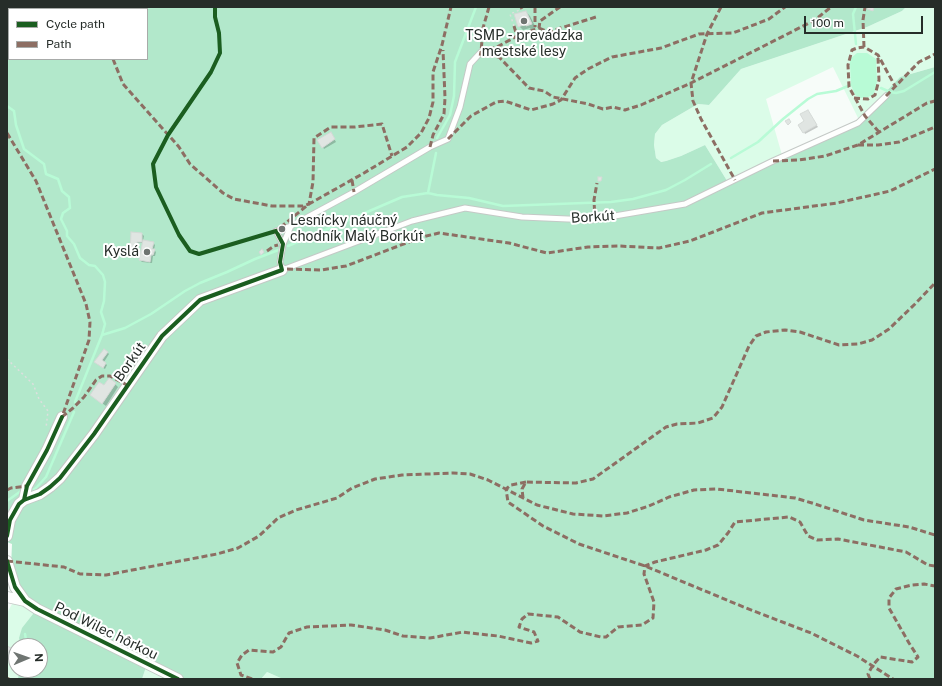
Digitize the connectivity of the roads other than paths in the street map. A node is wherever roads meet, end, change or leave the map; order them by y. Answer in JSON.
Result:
{"nodes":[{"id":1,"x":481,"y":52,"type":"dead end"},
{"id":2,"x":886,"y":96,"type":"dead end"},
{"id":3,"x":291,"y":226,"type":"junction"},
{"id":4,"x":283,"y":244,"type":"junction"},
{"id":5,"x":282,"y":270,"type":"junction"},
{"id":6,"x":62,"y":417,"type":"dead end"},
{"id":7,"x":24,"y":500,"type":"junction"},
{"id":8,"x":7,"y":536,"type":"edge"},
{"id":9,"x":7,"y":561,"type":"edge"},
{"id":10,"x":7,"y":597,"type":"edge"},
{"id":11,"x":25,"y":601,"type":"junction"},
{"id":12,"x":178,"y":679,"type":"edge"}],
"edges":[{"from":1,"to":3,"type":"lane"},
{"from":2,"to":5,"type":"lane","name":"Borkút"},
{"from":3,"to":4,"type":"lane"},
{"from":3,"to":4,"type":"lane"},
{"from":4,"to":5,"type":"lane"},
{"from":5,"to":7,"type":"street","name":"Borkút"},
{"from":6,"to":7,"type":"street"},
{"from":7,"to":8,"type":"street"},
{"from":9,"to":11,"type":"street"},
{"from":10,"to":11,"type":"street"},
{"from":11,"to":12,"type":"street","name":"Pod Wilec hôrkou"}]}
